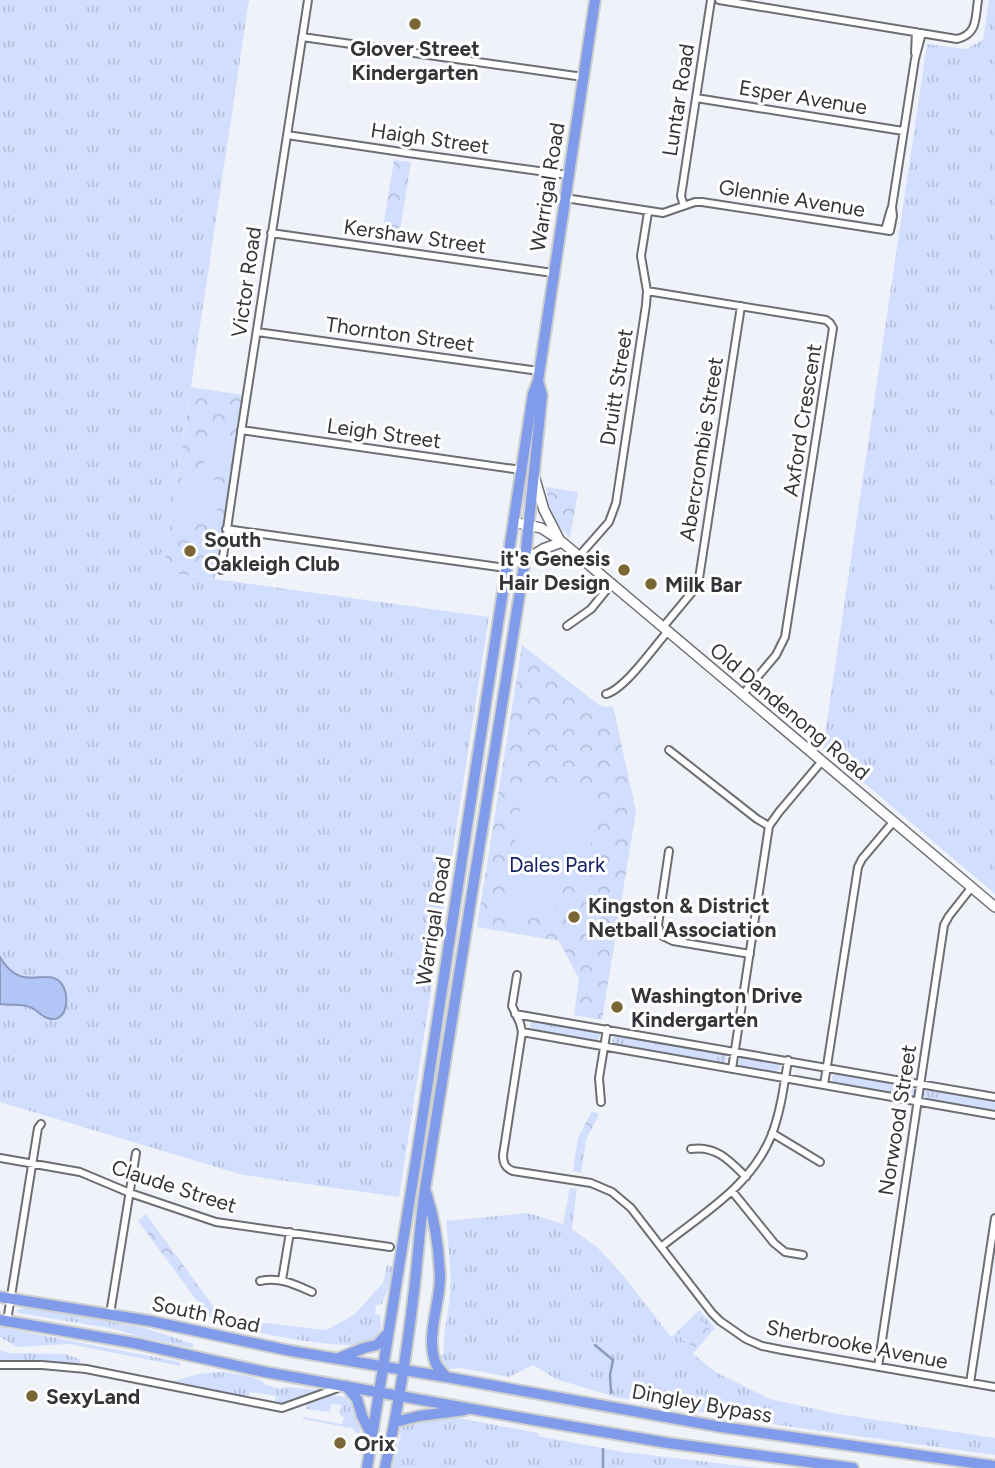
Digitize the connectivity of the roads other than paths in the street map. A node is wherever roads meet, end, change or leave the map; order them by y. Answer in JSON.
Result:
{"nodes":[{"id":1,"x":307,"y":0,"type":"edge"},
{"id":2,"x":595,"y":0,"type":"edge"},
{"id":3,"x":711,"y":0,"type":"edge"},
{"id":4,"x":719,"y":0,"type":"edge"},
{"id":5,"x":978,"y":0,"type":"edge"},
{"id":6,"x":919,"y":32,"type":"junction"},
{"id":7,"x":302,"y":37,"type":"junction"},
{"id":8,"x":583,"y":77,"type":"junction"},
{"id":9,"x":696,"y":98,"type":"junction"},
{"id":10,"x":904,"y":131,"type":"junction"},
{"id":11,"x":287,"y":135,"type":"junction"},
{"id":12,"x":568,"y":175,"type":"junction"},
{"id":13,"x":565,"y":198,"type":"junction"},
{"id":14,"x":684,"y":206,"type":"junction"},
{"id":15,"x":648,"y":212,"type":"junction"},
{"id":16,"x":271,"y":233,"type":"junction"},
{"id":17,"x":553,"y":273,"type":"junction"},
{"id":18,"x":647,"y":291,"type":"junction"},
{"id":19,"x":741,"y":306,"type":"junction"},
{"id":20,"x":257,"y":332,"type":"junction"},
{"id":21,"x":539,"y":376,"type":"junction"},
{"id":22,"x":241,"y":430,"type":"junction"},
{"id":23,"x":521,"y":470,"type":"junction"},
{"id":24,"x":534,"y":477,"type":"junction"},
{"id":25,"x":513,"y":522,"type":"junction"},
{"id":26,"x":530,"y":524,"type":"junction"},
{"id":27,"x":226,"y":528,"type":"junction"},
{"id":28,"x":560,"y":540,"type":"junction"},
{"id":29,"x":579,"y":556,"type":"junction"},
{"id":30,"x":525,"y":560,"type":"junction"},
{"id":31,"x":506,"y":568,"type":"junction"},
{"id":32,"x":222,"y":570,"type":"dead end"},
{"id":33,"x":612,"y":583,"type":"junction"},
{"id":34,"x":567,"y":626,"type":"dead end"},
{"id":35,"x":666,"y":629,"type":"junction"},
{"id":36,"x":606,"y":694,"type":"dead end"},
{"id":37,"x":743,"y":694,"type":"junction"},
{"id":38,"x":669,"y":750,"type":"dead end"},
{"id":39,"x":822,"y":761,"type":"junction"},
{"id":40,"x":894,"y":821,"type":"junction"},
{"id":41,"x":769,"y":826,"type":"junction"},
{"id":42,"x":669,"y":851,"type":"dead end"},
{"id":43,"x":971,"y":888,"type":"junction"},
{"id":44,"x":995,"y":907,"type":"edge"},
{"id":45,"x":750,"y":954,"type":"junction"},
{"id":46,"x":517,"y":975,"type":"dead end"},
{"id":47,"x":515,"y":1014,"type":"junction"},
{"id":48,"x":607,"y":1029,"type":"junction"},
{"id":49,"x":522,"y":1030,"type":"junction"},
{"id":50,"x":604,"y":1047,"type":"junction"},
{"id":51,"x":735,"y":1051,"type":"junction"},
{"id":52,"x":788,"y":1060,"type":"junction"},
{"id":53,"x":827,"y":1067,"type":"junction"},
{"id":54,"x":732,"y":1069,"type":"junction"},
{"id":55,"x":785,"y":1079,"type":"junction"},
{"id":56,"x":920,"y":1084,"type":"junction"},
{"id":57,"x":824,"y":1085,"type":"junction"},
{"id":58,"x":995,"y":1097,"type":"edge"},
{"id":59,"x":917,"y":1101,"type":"junction"},
{"id":60,"x":601,"y":1102,"type":"dead end"},
{"id":61,"x":995,"y":1115,"type":"edge"},
{"id":62,"x":41,"y":1124,"type":"dead end"},
{"id":63,"x":772,"y":1133,"type":"junction"},
{"id":64,"x":691,"y":1149,"type":"dead end"},
{"id":65,"x":136,"y":1153,"type":"dead end"},
{"id":66,"x":0,"y":1158,"type":"edge"},
{"id":67,"x":820,"y":1162,"type":"dead end"},
{"id":68,"x":32,"y":1163,"type":"junction"},
{"id":69,"x":746,"y":1177,"type":"junction"},
{"id":70,"x":425,"y":1189,"type":"junction"},
{"id":71,"x":732,"y":1191,"type":"junction"},
{"id":72,"x":130,"y":1193,"type":"junction"},
{"id":73,"x":995,"y":1218,"type":"edge"},
{"id":74,"x":290,"y":1232,"type":"junction"},
{"id":75,"x":390,"y":1247,"type":"dead end"},
{"id":76,"x":661,"y":1247,"type":"junction"},
{"id":77,"x":803,"y":1255,"type":"dead end"},
{"id":78,"x":282,"y":1280,"type":"junction"},
{"id":79,"x":260,"y":1281,"type":"dead end"},
{"id":80,"x":312,"y":1292,"type":"dead end"},
{"id":81,"x":5,"y":1297,"type":"edge"},
{"id":82,"x":110,"y":1314,"type":"junction"},
{"id":83,"x":3,"y":1320,"type":"edge"},
{"id":84,"x":387,"y":1335,"type":"junction"},
{"id":85,"x":336,"y":1359,"type":"junction"},
{"id":86,"x":0,"y":1365,"type":"edge"},
{"id":87,"x":382,"y":1366,"type":"junction"},
{"id":88,"x":878,"y":1367,"type":"junction"},
{"id":89,"x":403,"y":1370,"type":"junction"},
{"id":90,"x":446,"y":1377,"type":"junction"},
{"id":91,"x":970,"y":1383,"type":"junction"},
{"id":92,"x":345,"y":1386,"type":"junction"},
{"id":93,"x":995,"y":1387,"type":"edge"},
{"id":94,"x":378,"y":1391,"type":"junction"},
{"id":95,"x":399,"y":1395,"type":"junction"},
{"id":96,"x":471,"y":1408,"type":"junction"},
{"id":97,"x":395,"y":1422,"type":"junction"},
{"id":98,"x":371,"y":1434,"type":"junction"},
{"id":99,"x":995,"y":1466,"type":"edge"},
{"id":100,"x":367,"y":1468,"type":"edge"},
{"id":101,"x":385,"y":1468,"type":"edge"},
{"id":102,"x":853,"y":1468,"type":"edge"}],
"edges":[{"from":1,"to":7,"type":"street","name":"Victor Road"},
{"from":2,"to":8,"type":"highway","name":"Warrigal Road"},
{"from":3,"to":9,"type":"street","name":"Luntar Road"},
{"from":4,"to":6,"type":"street"},
{"from":5,"to":6,"type":"street"},
{"from":6,"to":10,"type":"street"},
{"from":7,"to":8,"type":"street"},
{"from":7,"to":11,"type":"street","name":"Victor Road"},
{"from":8,"to":12,"type":"highway","name":"Warrigal Road"},
{"from":9,"to":10,"type":"street","name":"Esper Avenue"},
{"from":9,"to":14,"type":"street","name":"Luntar Road"},
{"from":10,"to":14,"type":"street","name":"Glennie Avenue"},
{"from":11,"to":12,"type":"street","name":"Haigh Street"},
{"from":11,"to":16,"type":"street","name":"Victor Road"},
{"from":12,"to":13,"type":"highway","name":"Warrigal Road"},
{"from":13,"to":15,"type":"street","name":"Glennie Avenue"},
{"from":13,"to":17,"type":"highway","name":"Warrigal Road"},
{"from":14,"to":15,"type":"street","name":"Glennie Avenue"},
{"from":15,"to":18,"type":"street","name":"Druitt Street"},
{"from":16,"to":17,"type":"street","name":"Kershaw Street"},
{"from":16,"to":20,"type":"street","name":"Victor Road"},
{"from":17,"to":21,"type":"highway","name":"Warrigal Road"},
{"from":18,"to":19,"type":"street","name":"Axford Crescent"},
{"from":18,"to":29,"type":"street","name":"Druitt Street"},
{"from":19,"to":35,"type":"street","name":"Abercrombie Street"},
{"from":19,"to":37,"type":"street","name":"Axford Crescent"},
{"from":20,"to":21,"type":"street","name":"Thornton Street"},
{"from":20,"to":22,"type":"street","name":"Victor Road"},
{"from":21,"to":23,"type":"highway","name":"Warrigal Road"},
{"from":21,"to":24,"type":"highway","name":"Warrigal Road"},
{"from":22,"to":23,"type":"street","name":"Leigh Street"},
{"from":22,"to":27,"type":"street","name":"Victor Road"},
{"from":23,"to":25,"type":"highway","name":"Warrigal Road"},
{"from":24,"to":26,"type":"highway","name":"Warrigal Road"},
{"from":24,"to":28,"type":"main road"},
{"from":25,"to":26,"type":"main road","name":"Old Dandenong Road"},
{"from":25,"to":31,"type":"highway","name":"Warrigal Road"},
{"from":26,"to":28,"type":"main road","name":"Old Dandenong Road"},
{"from":26,"to":30,"type":"highway","name":"Warrigal Road"},
{"from":27,"to":31,"type":"street"},
{"from":27,"to":32,"type":"street","name":"Victor Road"},
{"from":28,"to":29,"type":"main road","name":"Old Dandenong Road"},
{"from":28,"to":30,"type":"main road"},
{"from":29,"to":33,"type":"main road","name":"Old Dandenong Road"},
{"from":30,"to":70,"type":"highway","name":"Warrigal Road"},
{"from":31,"to":84,"type":"highway","name":"Warrigal Road"},
{"from":33,"to":34,"type":"street"},
{"from":33,"to":35,"type":"main road","name":"Old Dandenong Road"},
{"from":35,"to":36,"type":"street","name":"Abercrombie Street"},
{"from":35,"to":37,"type":"main road","name":"Old Dandenong Road"},
{"from":37,"to":39,"type":"main road","name":"Old Dandenong Road"},
{"from":38,"to":41,"type":"street"},
{"from":39,"to":40,"type":"main road","name":"Old Dandenong Road"},
{"from":39,"to":41,"type":"street"},
{"from":40,"to":43,"type":"main road","name":"Old Dandenong Road"},
{"from":40,"to":53,"type":"street"},
{"from":41,"to":45,"type":"street"},
{"from":42,"to":45,"type":"street"},
{"from":43,"to":44,"type":"main road","name":"Old Dandenong Road"},
{"from":43,"to":56,"type":"street","name":"Norwood Street"},
{"from":45,"to":51,"type":"street"},
{"from":46,"to":47,"type":"street"},
{"from":47,"to":48,"type":"street"},
{"from":47,"to":49,"type":"street"},
{"from":48,"to":50,"type":"street"},
{"from":48,"to":51,"type":"street"},
{"from":49,"to":50,"type":"street"},
{"from":49,"to":76,"type":"street","name":"Sherbrooke Avenue"},
{"from":50,"to":54,"type":"street"},
{"from":50,"to":60,"type":"street"},
{"from":51,"to":52,"type":"street"},
{"from":51,"to":54,"type":"street"},
{"from":52,"to":53,"type":"street"},
{"from":52,"to":55,"type":"street"},
{"from":53,"to":56,"type":"street"},
{"from":53,"to":57,"type":"street"},
{"from":54,"to":55,"type":"street"},
{"from":55,"to":57,"type":"street"},
{"from":55,"to":63,"type":"street"},
{"from":56,"to":58,"type":"street"},
{"from":56,"to":59,"type":"street","name":"Norwood Street"},
{"from":57,"to":59,"type":"street"},
{"from":59,"to":61,"type":"street"},
{"from":59,"to":88,"type":"street","name":"Norwood Street"},
{"from":62,"to":68,"type":"street"},
{"from":63,"to":67,"type":"street"},
{"from":63,"to":69,"type":"street"},
{"from":64,"to":69,"type":"street"},
{"from":65,"to":72,"type":"street"},
{"from":66,"to":68,"type":"street","name":"Claude Street"},
{"from":68,"to":72,"type":"street","name":"Claude Street"},
{"from":68,"to":81,"type":"street"},
{"from":69,"to":71,"type":"street"},
{"from":70,"to":89,"type":"highway","name":"Warrigal Road"},
{"from":70,"to":90,"type":"highway"},
{"from":71,"to":76,"type":"street"},
{"from":71,"to":77,"type":"street"},
{"from":72,"to":74,"type":"street","name":"Claude Street"},
{"from":72,"to":82,"type":"street"},
{"from":73,"to":91,"type":"street"},
{"from":74,"to":75,"type":"street","name":"Claude Street"},
{"from":74,"to":78,"type":"street"},
{"from":76,"to":88,"type":"street","name":"Sherbrooke Avenue"},
{"from":78,"to":79,"type":"street"},
{"from":78,"to":80,"type":"street"},
{"from":81,"to":82,"type":"highway","name":"South Road"},
{"from":81,"to":83,"type":"street"},
{"from":82,"to":85,"type":"highway","name":"South Road"},
{"from":83,"to":92,"type":"highway","name":"South Road"},
{"from":84,"to":85,"type":"highway"},
{"from":84,"to":87,"type":"highway","name":"Warrigal Road"},
{"from":85,"to":87,"type":"highway","name":"South Road"},
{"from":86,"to":92,"type":"street"},
{"from":87,"to":89,"type":"highway","name":"South Road"},
{"from":87,"to":94,"type":"highway","name":"Warrigal Road"},
{"from":88,"to":91,"type":"street","name":"Sherbrooke Avenue"},
{"from":89,"to":90,"type":"highway","name":"Dingley Bypass"},
{"from":89,"to":95,"type":"highway","name":"Warrigal Road"},
{"from":90,"to":99,"type":"highway","name":"Dingley Bypass"},
{"from":91,"to":93,"type":"street","name":"Sherbrooke Avenue"},
{"from":92,"to":94,"type":"highway","name":"South Road"},
{"from":92,"to":98,"type":"highway"},
{"from":94,"to":95,"type":"highway","name":"South Road"},
{"from":94,"to":98,"type":"highway","name":"Warrigal Road"},
{"from":95,"to":96,"type":"highway","name":"Dingley Bypass"},
{"from":95,"to":97,"type":"highway","name":"Warrigal Road"},
{"from":96,"to":97,"type":"highway"},
{"from":96,"to":102,"type":"highway","name":"Dingley Bypass"},
{"from":97,"to":101,"type":"highway","name":"Warrigal Road"},
{"from":98,"to":100,"type":"highway","name":"Warrigal Road"}]}
